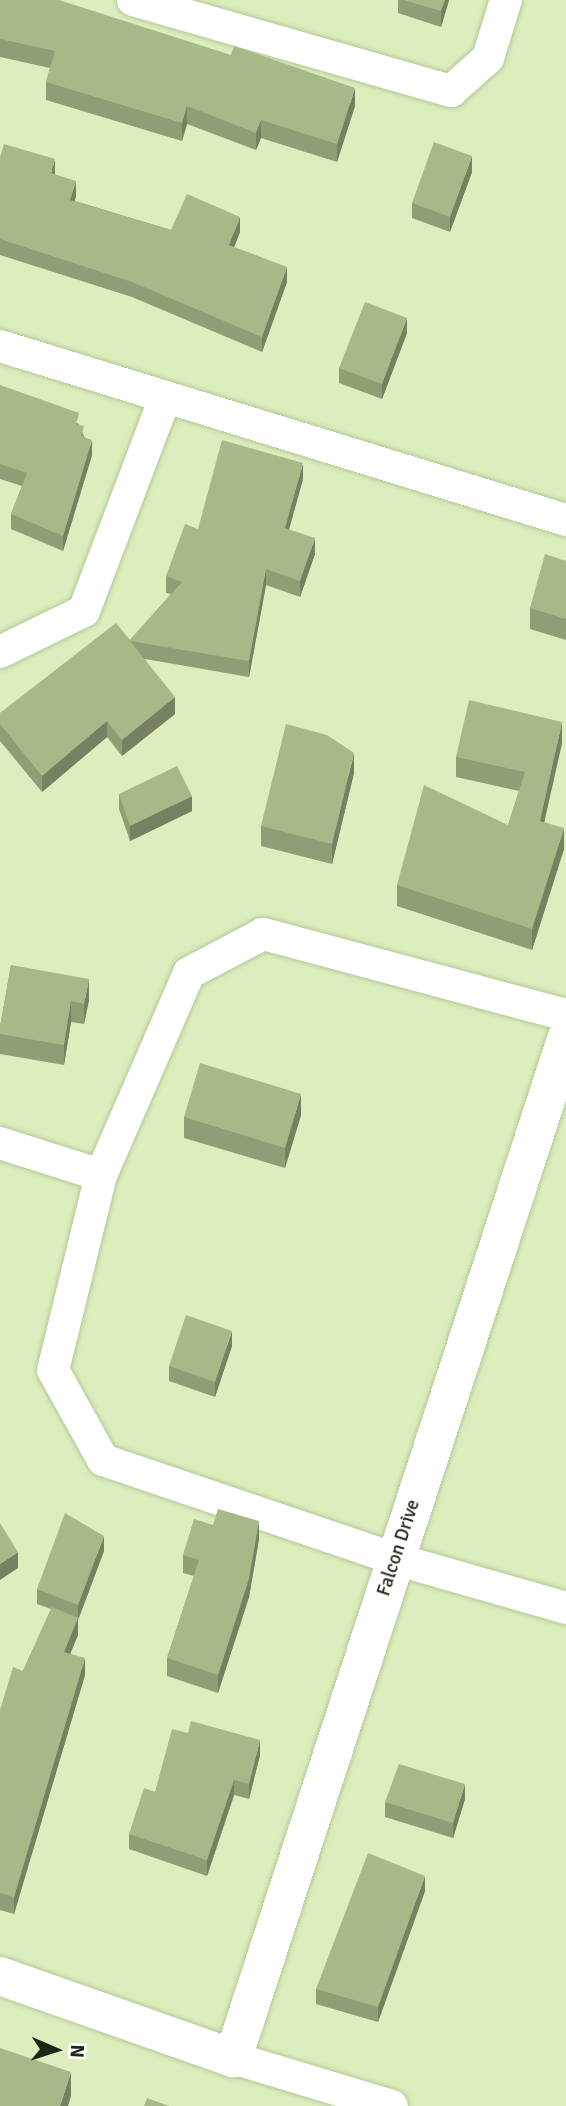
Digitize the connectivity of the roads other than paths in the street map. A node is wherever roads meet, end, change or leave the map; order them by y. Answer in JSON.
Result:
{"nodes":[{"id":1,"x":134,"y":0,"type":"edge"},
{"id":2,"x":506,"y":0,"type":"edge"},
{"id":3,"x":0,"y":346,"type":"edge"},
{"id":4,"x":165,"y":398,"type":"junction"},
{"id":5,"x":566,"y":520,"type":"edge"},
{"id":6,"x":0,"y":652,"type":"edge"},
{"id":7,"x":566,"y":1015,"type":"edge"},
{"id":8,"x":566,"y":1039,"type":"edge"},
{"id":9,"x":0,"y":1143,"type":"edge"},
{"id":10,"x":101,"y":1175,"type":"junction"},
{"id":11,"x":395,"y":1559,"type":"junction"},
{"id":12,"x":566,"y":1608,"type":"edge"},
{"id":13,"x":0,"y":1976,"type":"edge"},
{"id":14,"x":233,"y":2058,"type":"junction"},
{"id":15,"x":392,"y":2106,"type":"edge"}],
"edges":[{"from":1,"to":2,"type":"street"},
{"from":3,"to":4,"type":"street"},
{"from":4,"to":5,"type":"street"},
{"from":4,"to":6,"type":"street"},
{"from":7,"to":10,"type":"street"},
{"from":8,"to":11,"type":"street","name":"Falcon Drive"},
{"from":9,"to":10,"type":"street"},
{"from":10,"to":11,"type":"street"},
{"from":11,"to":12,"type":"street"},
{"from":11,"to":14,"type":"street","name":"Falcon Drive"},
{"from":13,"to":14,"type":"street"},
{"from":14,"to":15,"type":"street"}]}
